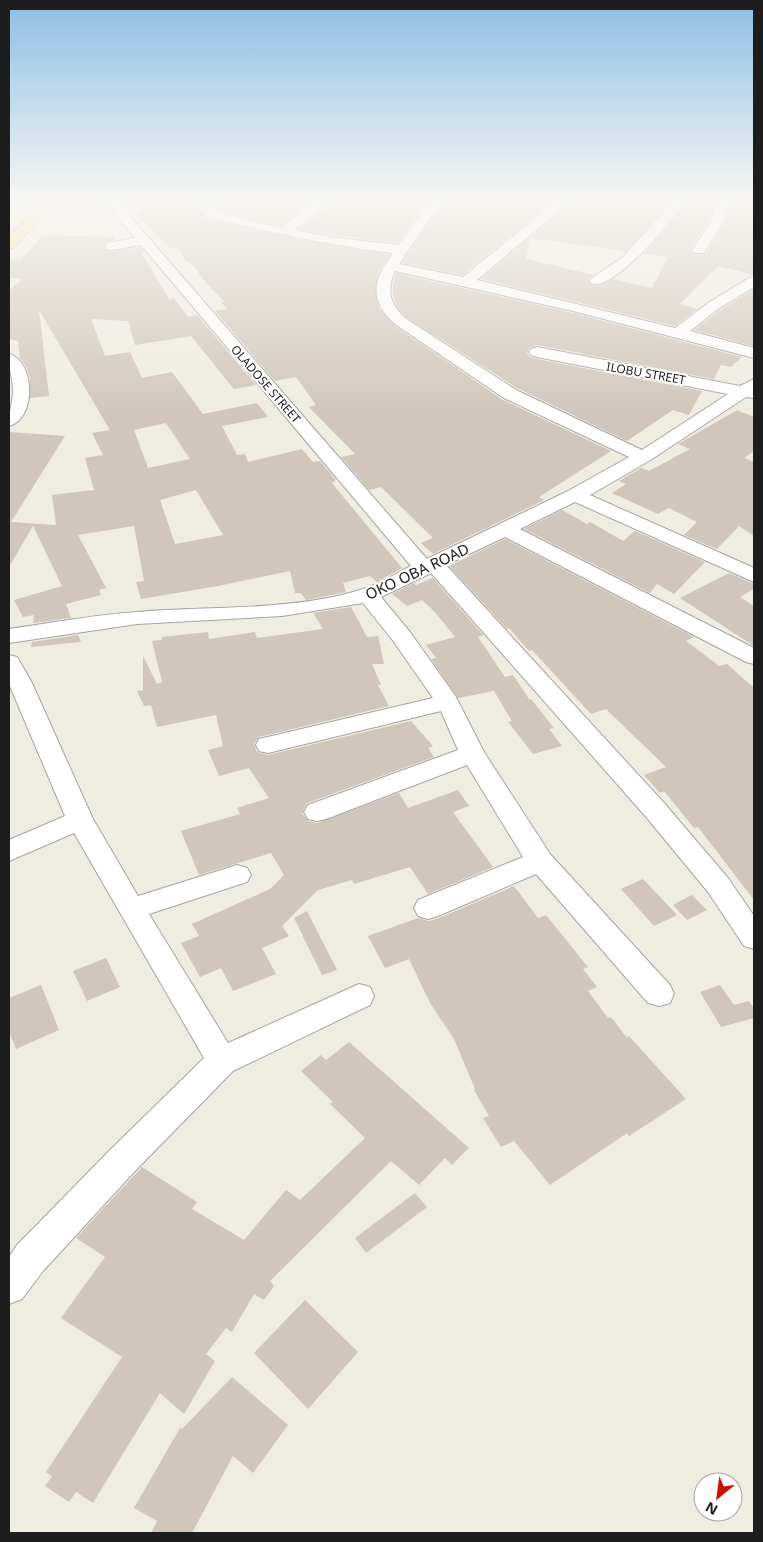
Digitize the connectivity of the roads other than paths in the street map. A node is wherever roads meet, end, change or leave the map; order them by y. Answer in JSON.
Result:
{"nodes":[{"id":1,"x":170,"y":271,"type":"edge"},
{"id":2,"x":388,"y":271,"type":"edge"},
{"id":3,"x":415,"y":271,"type":"edge"},
{"id":4,"x":479,"y":271,"type":"edge"},
{"id":5,"x":612,"y":271,"type":"edge"},
{"id":6,"x":467,"y":281,"type":"junction"},
{"id":7,"x":597,"y":281,"type":"dead end"},
{"id":8,"x":754,"y":281,"type":"edge"},
{"id":9,"x":678,"y":333,"type":"junction"},
{"id":10,"x":537,"y":352,"type":"dead end"},
{"id":11,"x":754,"y":353,"type":"edge"},
{"id":12,"x":9,"y":359,"type":"edge"},
{"id":13,"x":751,"y":389,"type":"edge"},
{"id":14,"x":9,"y":421,"type":"edge"},
{"id":15,"x":643,"y":457,"type":"junction"},
{"id":16,"x":575,"y":494,"type":"junction"},
{"id":17,"x":505,"y":529,"type":"junction"},
{"id":18,"x":754,"y":552,"type":"edge"},
{"id":19,"x":733,"y":565,"type":"junction"},
{"id":20,"x":429,"y":566,"type":"junction"},
{"id":21,"x":754,"y":576,"type":"edge"},
{"id":22,"x":368,"y":595,"type":"junction"},
{"id":23,"x":9,"y":636,"type":"edge"},
{"id":24,"x":754,"y":657,"type":"edge"},
{"id":25,"x":9,"y":662,"type":"edge"},
{"id":26,"x":448,"y":702,"type":"junction"},
{"id":27,"x":268,"y":745,"type":"dead end"},
{"id":28,"x":472,"y":754,"type":"junction"},
{"id":29,"x":317,"y":812,"type":"dead end"},
{"id":30,"x":80,"y":820,"type":"junction"},
{"id":31,"x":9,"y":851,"type":"edge"},
{"id":32,"x":540,"y":861,"type":"junction"},
{"id":33,"x":238,"y":875,"type":"dead end"},
{"id":34,"x":428,"y":908,"type":"dead end"},
{"id":35,"x":131,"y":909,"type":"junction"},
{"id":36,"x":754,"y":938,"type":"edge"},
{"id":37,"x":659,"y":994,"type":"dead end"},
{"id":38,"x":359,"y":996,"type":"dead end"},
{"id":39,"x":222,"y":1061,"type":"junction"},
{"id":40,"x":9,"y":1286,"type":"edge"}],
"edges":[{"from":1,"to":20,"type":"street","name":"OLADOSE STREET"},
{"from":2,"to":15,"type":"street"},
{"from":3,"to":6,"type":"street"},
{"from":4,"to":6,"type":"street"},
{"from":5,"to":7,"type":"street"},
{"from":6,"to":9,"type":"street"},
{"from":8,"to":9,"type":"street"},
{"from":9,"to":11,"type":"street"},
{"from":10,"to":13,"type":"street","name":"ILOBU STREET"},
{"from":12,"to":14,"type":"street"},
{"from":13,"to":15,"type":"street","name":"OKO OBA ROAD"},
{"from":15,"to":16,"type":"street","name":"OKO OBA ROAD"},
{"from":16,"to":17,"type":"street","name":"OKO OBA ROAD"},
{"from":16,"to":19,"type":"street"},
{"from":17,"to":20,"type":"street","name":"OKO OBA ROAD"},
{"from":17,"to":24,"type":"street"},
{"from":18,"to":19,"type":"street"},
{"from":19,"to":21,"type":"street"},
{"from":20,"to":22,"type":"street","name":"OKO OBA ROAD"},
{"from":20,"to":36,"type":"street","name":"OLADOSE STREET"},
{"from":22,"to":23,"type":"street","name":"OKO OBA ROAD"},
{"from":22,"to":26,"type":"street"},
{"from":25,"to":30,"type":"street"},
{"from":26,"to":27,"type":"street"},
{"from":26,"to":28,"type":"street"},
{"from":28,"to":29,"type":"street"},
{"from":28,"to":32,"type":"street"},
{"from":30,"to":31,"type":"street"},
{"from":30,"to":35,"type":"street"},
{"from":32,"to":34,"type":"street"},
{"from":32,"to":37,"type":"street"},
{"from":33,"to":35,"type":"street"},
{"from":35,"to":39,"type":"street"},
{"from":38,"to":39,"type":"street"},
{"from":39,"to":40,"type":"street"}]}
